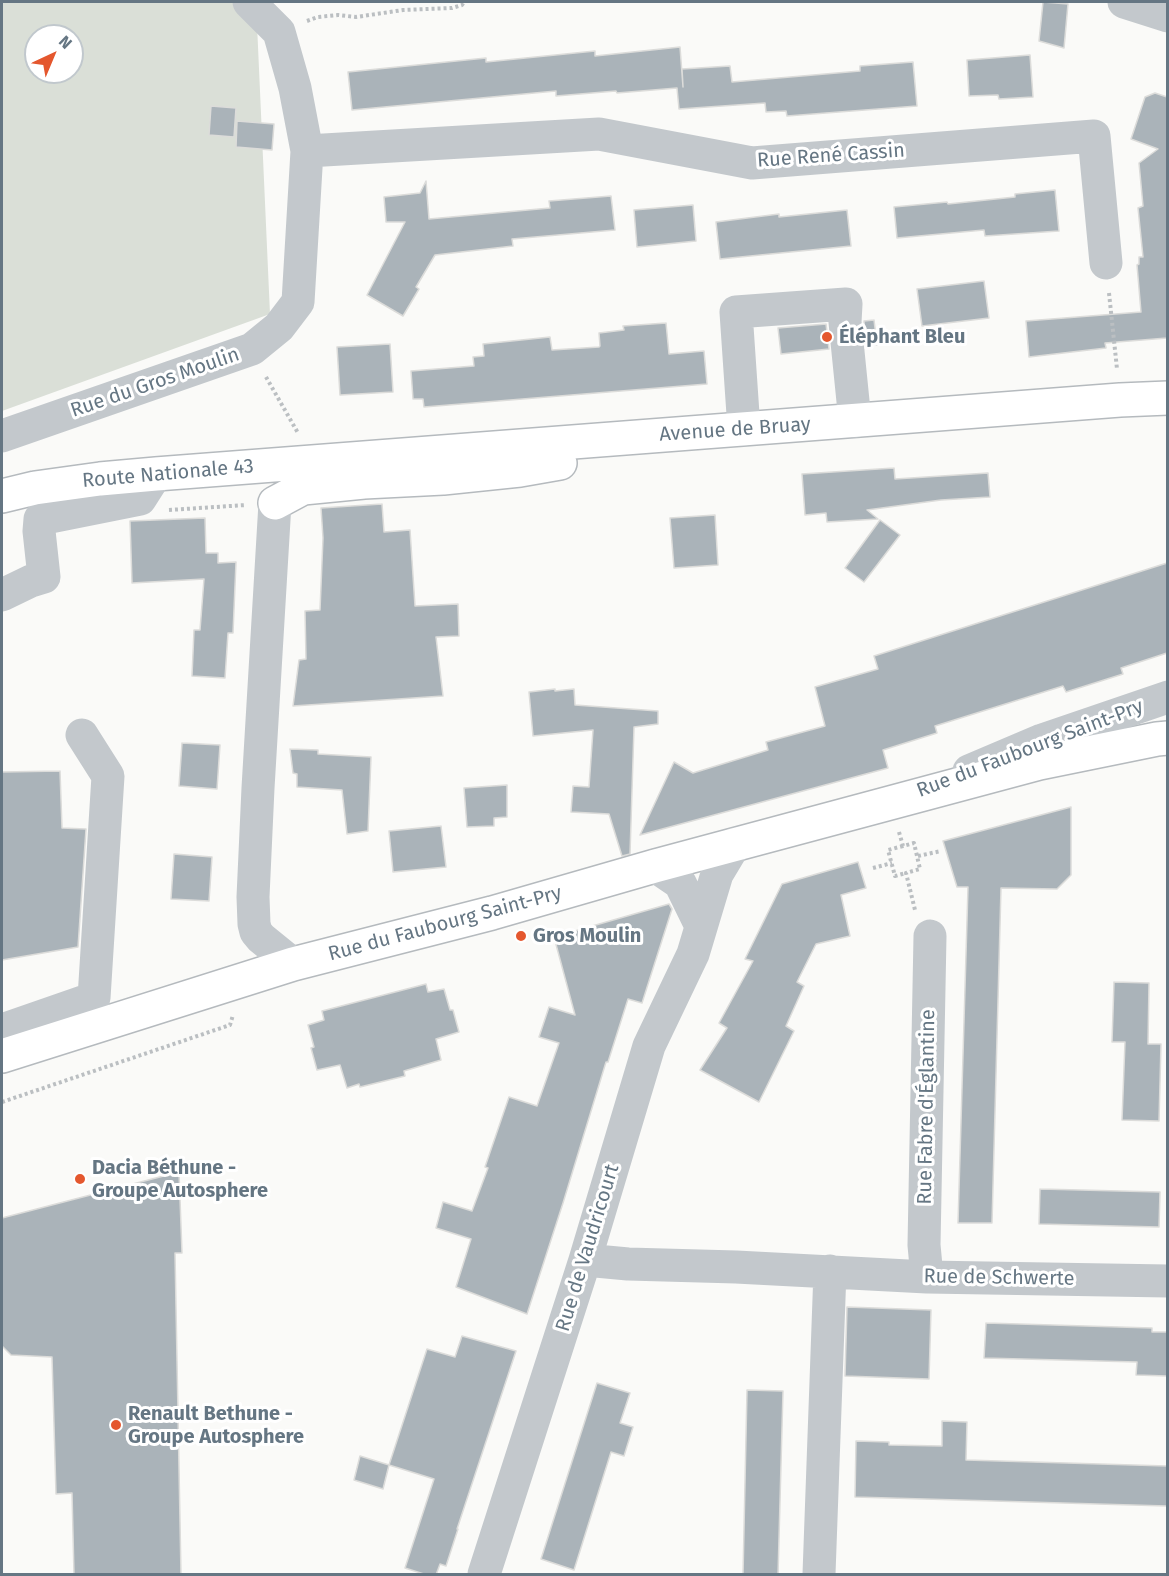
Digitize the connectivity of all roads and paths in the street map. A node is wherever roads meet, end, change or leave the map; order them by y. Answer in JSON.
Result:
{"nodes":[{"id":1,"x":249,"y":2,"type":"edge"},
{"id":2,"x":464,"y":2,"type":"edge"},
{"id":3,"x":1124,"y":2,"type":"edge"},
{"id":4,"x":1167,"y":15,"type":"edge"},
{"id":5,"x":279,"y":32,"type":"junction"},
{"id":6,"x":307,"y":151,"type":"junction"},
{"id":7,"x":1106,"y":263,"type":"joint"},
{"id":8,"x":1116,"y":363,"type":"dead end"},
{"id":9,"x":1167,"y":398,"type":"edge"},
{"id":10,"x":279,"y":400,"type":"dead end"},
{"id":11,"x":855,"y":421,"type":"junction"},
{"id":12,"x":744,"y":429,"type":"junction"},
{"id":13,"x":2,"y":436,"type":"edge"},
{"id":14,"x":584,"y":441,"type":"junction"},
{"id":15,"x":300,"y":449,"type":"junction"},
{"id":16,"x":156,"y":474,"type":"junction"},
{"id":17,"x":2,"y":496,"type":"edge"},
{"id":18,"x":275,"y":503,"type":"joint"},
{"id":19,"x":2,"y":594,"type":"edge"},
{"id":20,"x":1167,"y":697,"type":"edge"},
{"id":21,"x":82,"y":735,"type":"dead end"},
{"id":22,"x":1167,"y":738,"type":"edge"},
{"id":23,"x":892,"y":802,"type":"junction"},
{"id":24,"x":735,"y":844,"type":"junction"},
{"id":25,"x":903,"y":846,"type":"junction"},
{"id":26,"x":941,"y":851,"type":"dead end"},
{"id":27,"x":918,"y":856,"type":"junction"},
{"id":28,"x":892,"y":863,"type":"junction"},
{"id":29,"x":655,"y":866,"type":"junction"},
{"id":30,"x":873,"y":868,"type":"dead end"},
{"id":31,"x":906,"y":873,"type":"junction"},
{"id":32,"x":701,"y":926,"type":"junction"},
{"id":33,"x":930,"y":936,"type":"joint"},
{"id":34,"x":292,"y":964,"type":"junction"},
{"id":35,"x":242,"y":980,"type":"junction"},
{"id":36,"x":2,"y":1030,"type":"edge"},
{"id":37,"x":2,"y":1056,"type":"edge"},
{"id":38,"x":2,"y":1102,"type":"edge"},
{"id":39,"x":585,"y":1260,"type":"junction"},
{"id":40,"x":830,"y":1271,"type":"junction"},
{"id":41,"x":927,"y":1277,"type":"junction"},
{"id":42,"x":1167,"y":1281,"type":"edge"},
{"id":43,"x":484,"y":1575,"type":"edge"},
{"id":44,"x":819,"y":1575,"type":"edge"}],
"edges":[{"from":1,"to":5,"type":"street","name":"Rue du Gros Moulin"},
{"from":2,"to":5,"type":"path"},
{"from":3,"to":4,"type":"street"},
{"from":5,"to":6,"type":"street","name":"Rue du Gros Moulin"},
{"from":6,"to":7,"type":"street","name":"Rue René Cassin"},
{"from":6,"to":13,"type":"street","name":"Rue du Gros Moulin"},
{"from":7,"to":8,"type":"path"},
{"from":9,"to":11,"type":"main road","name":"Avenue de Bruay"},
{"from":10,"to":15,"type":"path"},
{"from":11,"to":12,"type":"main road","name":"Avenue de Bruay"},
{"from":11,"to":12,"type":"street"},
{"from":12,"to":14,"type":"main road","name":"Avenue de Bruay"},
{"from":14,"to":15,"type":"main road","name":"Avenue de Bruay"},
{"from":14,"to":18,"type":"main road"},
{"from":15,"to":16,"type":"main road","name":"Route Nationale 43"},
{"from":16,"to":17,"type":"main road","name":"Route Nationale 43"},
{"from":16,"to":19,"type":"street"},
{"from":18,"to":34,"type":"street"},
{"from":20,"to":23,"type":"street","name":"Rue du Faubourg Saint-Pry"},
{"from":21,"to":36,"type":"street"},
{"from":22,"to":23,"type":"main road","name":"Rue du Faubourg Saint-Pry"},
{"from":23,"to":24,"type":"main road","name":"Rue du Faubourg Saint-Pry"},
{"from":23,"to":25,"type":"path"},
{"from":24,"to":29,"type":"main road","name":"Rue du Faubourg Saint-Pry"},
{"from":24,"to":32,"type":"street","name":"Rue de Vaudricourt"},
{"from":25,"to":27,"type":"path"},
{"from":25,"to":28,"type":"path"},
{"from":26,"to":27,"type":"path"},
{"from":27,"to":31,"type":"path"},
{"from":28,"to":30,"type":"path"},
{"from":28,"to":31,"type":"path"},
{"from":29,"to":32,"type":"street"},
{"from":29,"to":34,"type":"main road","name":"Rue du Faubourg Saint-Pry"},
{"from":31,"to":33,"type":"path"},
{"from":32,"to":39,"type":"street","name":"Rue de Vaudricourt"},
{"from":33,"to":41,"type":"street","name":"Rue Fabre d'Églantine"},
{"from":34,"to":35,"type":"main road","name":"Rue du Faubourg Saint-Pry"},
{"from":35,"to":37,"type":"main road","name":"Rue du Faubourg Saint-Pry"},
{"from":35,"to":38,"type":"path"},
{"from":39,"to":40,"type":"street","name":"Rue de Schwerte"},
{"from":39,"to":43,"type":"street","name":"Rue de Vaudricourt"},
{"from":40,"to":41,"type":"street","name":"Rue de Schwerte"},
{"from":40,"to":44,"type":"street"},
{"from":41,"to":42,"type":"street","name":"Rue de Schwerte"}]}
